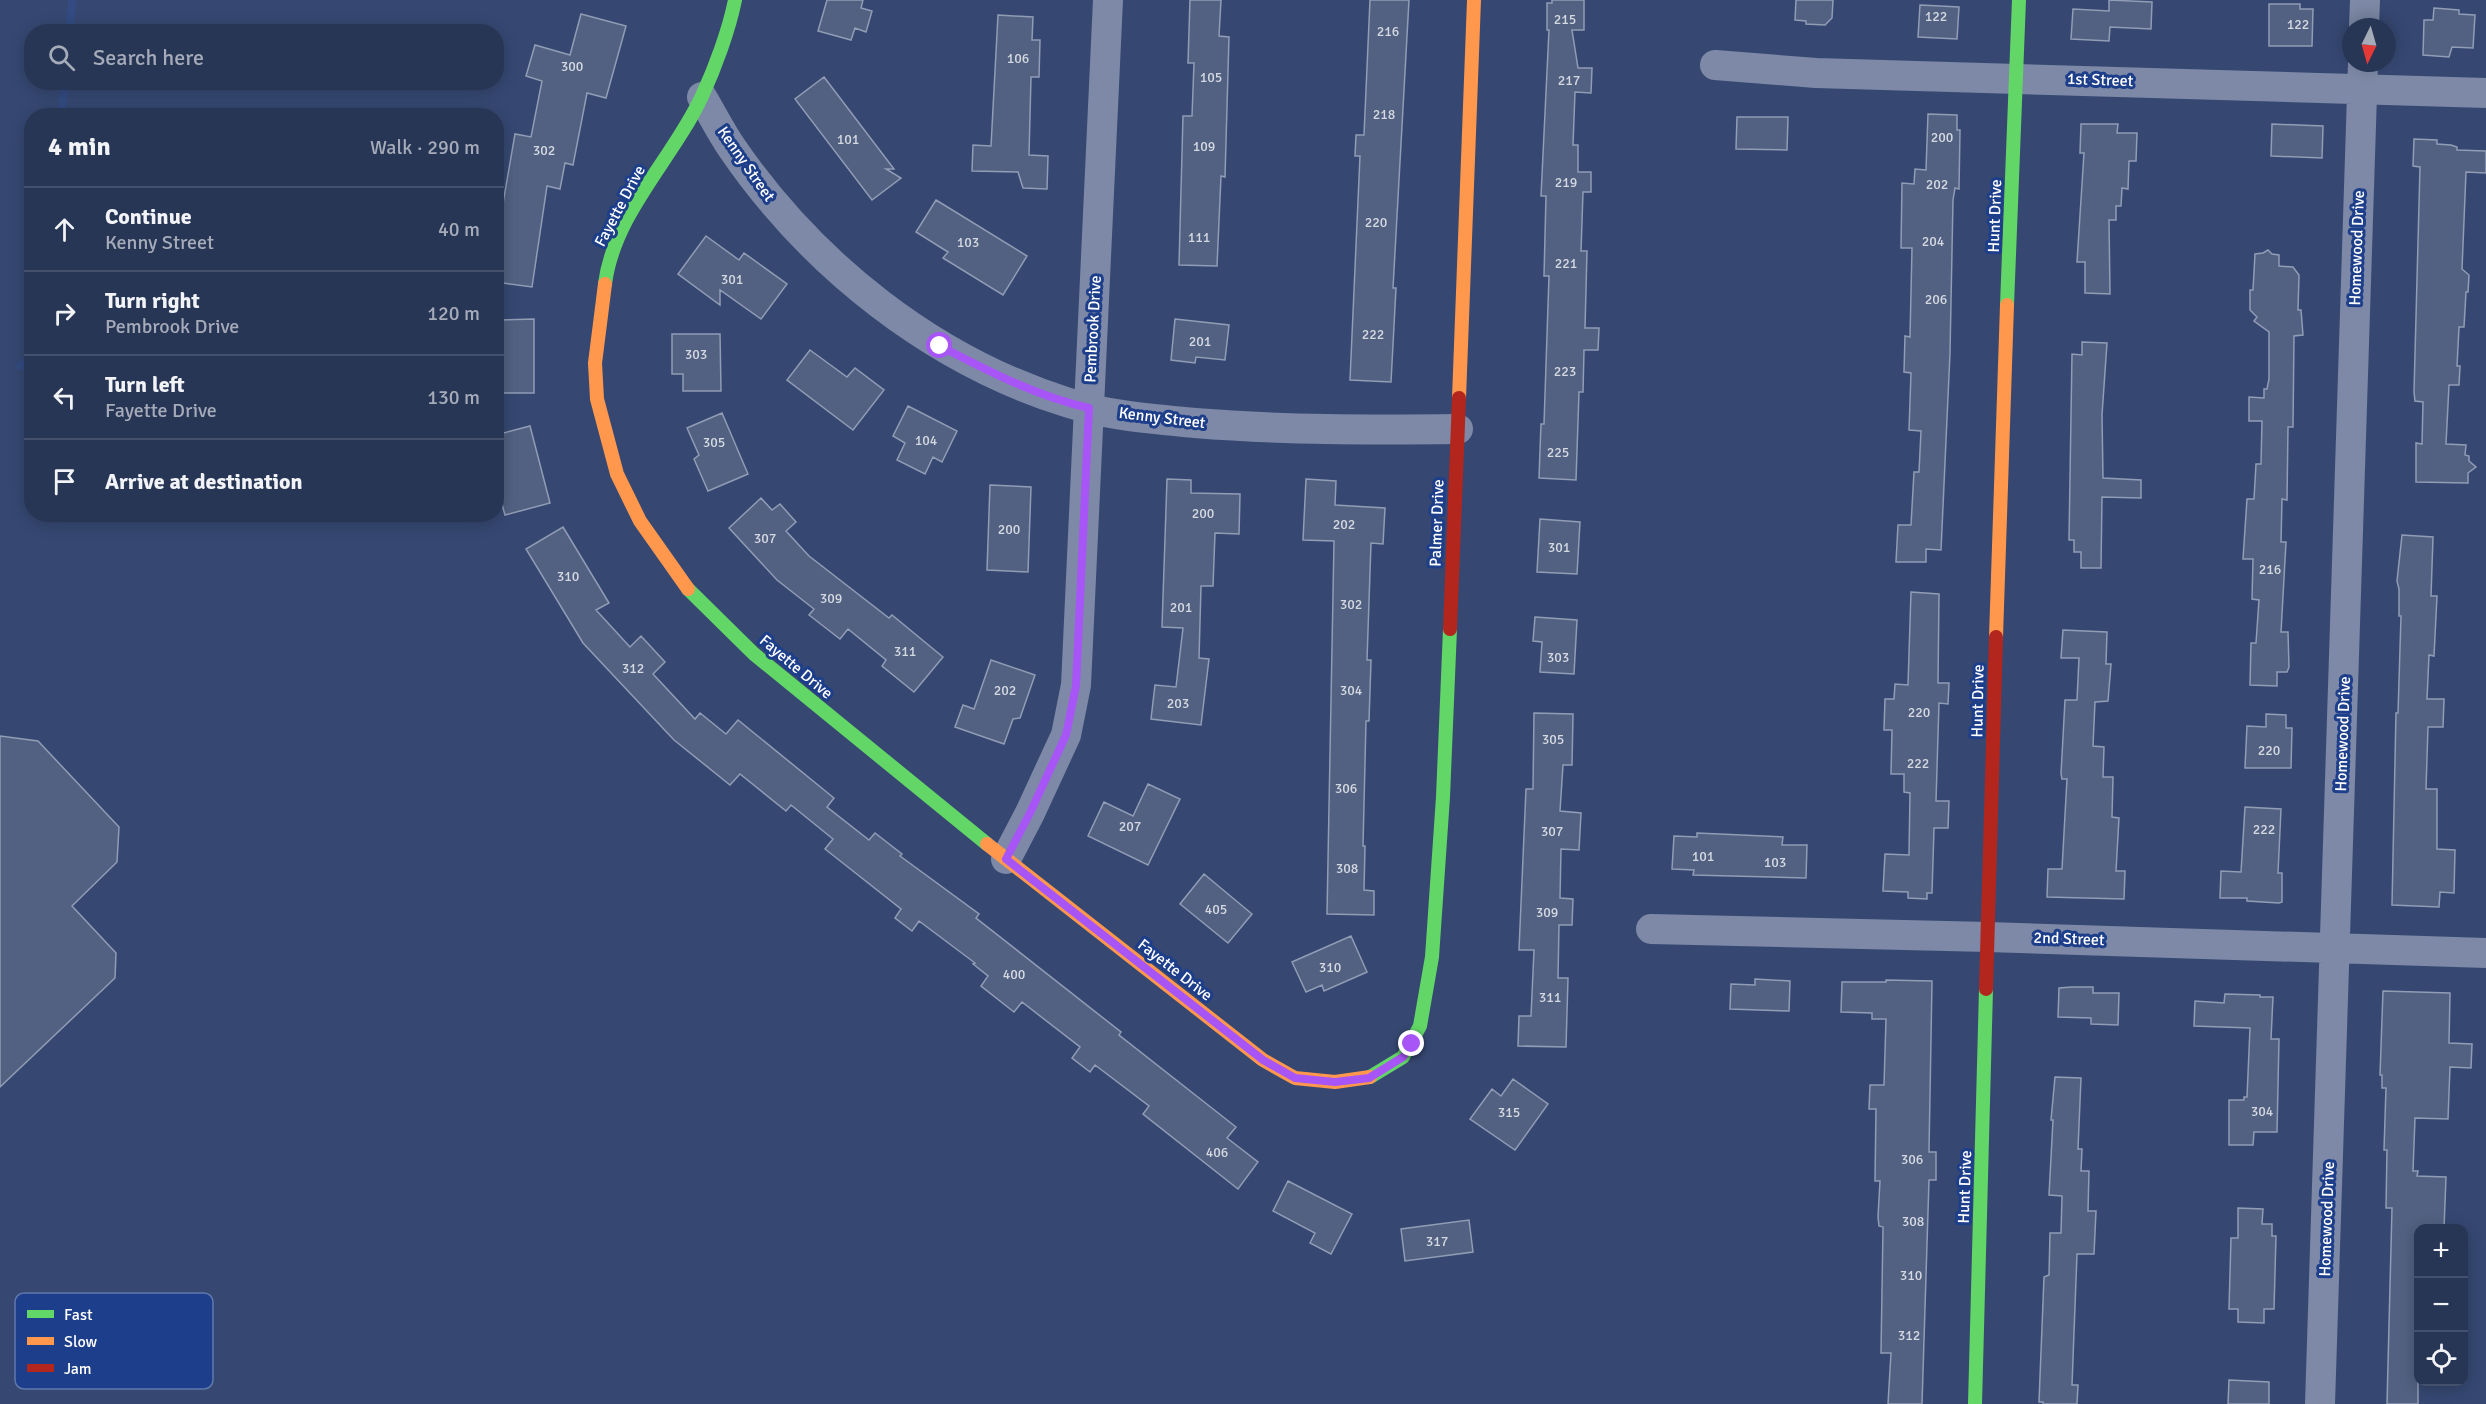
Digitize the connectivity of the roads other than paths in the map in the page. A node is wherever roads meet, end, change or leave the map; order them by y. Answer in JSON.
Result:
{"nodes":[{"id":1,"x":735,"y":0,"type":"edge"},
{"id":2,"x":1108,"y":0,"type":"edge"},
{"id":3,"x":1474,"y":0,"type":"edge"},
{"id":4,"x":2019,"y":0,"type":"edge"},
{"id":5,"x":2365,"y":0,"type":"edge"},
{"id":6,"x":2364,"y":18,"type":"edge"},
{"id":7,"x":1715,"y":65,"type":"dead end"},
{"id":8,"x":2363,"y":76,"type":"edge"},
{"id":9,"x":2016,"y":78,"type":"junction"},
{"id":10,"x":2486,"y":93,"type":"edge"},
{"id":11,"x":702,"y":97,"type":"junction"},
{"id":12,"x":1089,"y":408,"type":"junction"},
{"id":13,"x":1458,"y":429,"type":"junction"},
{"id":14,"x":1006,"y":859,"type":"junction"},
{"id":15,"x":1651,"y":929,"type":"dead end"},
{"id":16,"x":1989,"y":937,"type":"junction"},
{"id":17,"x":2336,"y":948,"type":"junction"},
{"id":18,"x":2486,"y":953,"type":"edge"},
{"id":19,"x":1412,"y":1044,"type":"joint"},
{"id":20,"x":1975,"y":1404,"type":"edge"},
{"id":21,"x":2320,"y":1404,"type":"edge"}],
"edges":[{"from":1,"to":11,"type":"street","name":"Fayette Drive"},
{"from":2,"to":12,"type":"street","name":"Pembrook Drive"},
{"from":3,"to":13,"type":"street","name":"Palmer Drive"},
{"from":4,"to":9,"type":"street","name":"Hunt Drive"},
{"from":5,"to":6,"type":"street"},
{"from":7,"to":9,"type":"street","name":"1st Street"},
{"from":8,"to":9,"type":"street","name":"1st Street"},
{"from":8,"to":10,"type":"street","name":"1st Street"},
{"from":8,"to":17,"type":"street","name":"Homewood Drive"},
{"from":9,"to":16,"type":"street","name":"Hunt Drive"},
{"from":11,"to":12,"type":"street","name":"Kenny Street"},
{"from":11,"to":14,"type":"street","name":"Fayette Drive"},
{"from":12,"to":13,"type":"street","name":"Kenny Street"},
{"from":12,"to":14,"type":"street","name":"Pembrook Drive"},
{"from":13,"to":19,"type":"street","name":"Palmer Drive"},
{"from":14,"to":19,"type":"street","name":"Fayette Drive"},
{"from":15,"to":16,"type":"street","name":"2nd Street"},
{"from":16,"to":17,"type":"street","name":"2nd Street"},
{"from":16,"to":20,"type":"street","name":"Hunt Drive"},
{"from":17,"to":18,"type":"street","name":"2nd Street"},
{"from":17,"to":21,"type":"street","name":"Homewood Drive"}]}
